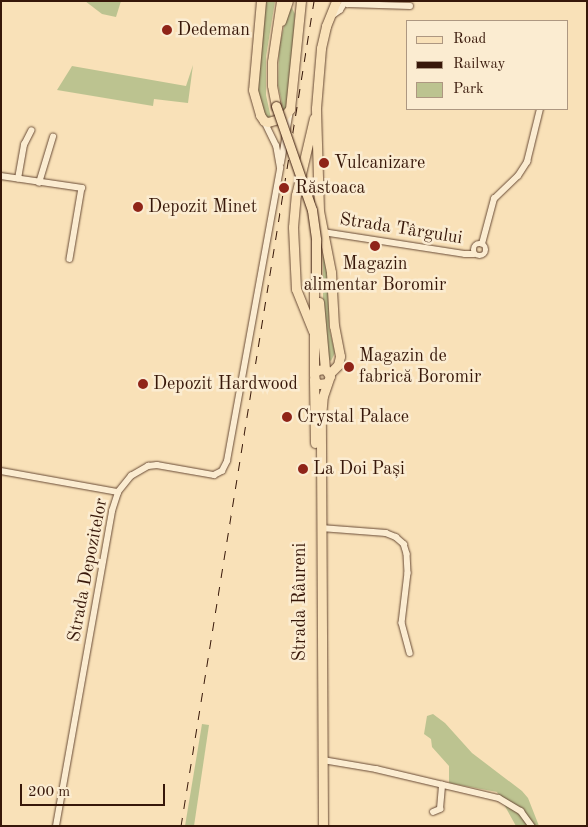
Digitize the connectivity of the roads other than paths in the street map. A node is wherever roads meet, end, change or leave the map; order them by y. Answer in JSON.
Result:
{"nodes":[{"id":1,"x":261,"y":1,"type":"edge"},
{"id":2,"x":342,"y":2,"type":"edge"},
{"id":3,"x":283,"y":3,"type":"edge"},
{"id":4,"x":301,"y":4,"type":"edge"},
{"id":5,"x":410,"y":6,"type":"dead end"},
{"id":6,"x":316,"y":108,"type":"junction"},
{"id":7,"x":290,"y":109,"type":"junction"},
{"id":8,"x":540,"y":110,"type":"edge"},
{"id":9,"x":264,"y":121,"type":"junction"},
{"id":10,"x":31,"y":131,"type":"dead end"},
{"id":11,"x":53,"y":137,"type":"dead end"},
{"id":12,"x":280,"y":168,"type":"junction"},
{"id":13,"x":301,"y":168,"type":"junction"},
{"id":14,"x":318,"y":173,"type":"junction"},
{"id":15,"x":1,"y":176,"type":"edge"},
{"id":16,"x":18,"y":179,"type":"junction"},
{"id":17,"x":39,"y":183,"type":"junction"},
{"id":18,"x":323,"y":232,"type":"junction"},
{"id":19,"x":482,"y":244,"type":"junction"},
{"id":20,"x":474,"y":254,"type":"junction"},
{"id":21,"x":70,"y":259,"type":"dead end"},
{"id":22,"x":316,"y":279,"type":"junction"},
{"id":23,"x":313,"y":330,"type":"junction"},
{"id":24,"x":327,"y":371,"type":"junction"},
{"id":25,"x":314,"y":376,"type":"junction"},
{"id":26,"x":327,"y":383,"type":"junction"},
{"id":27,"x":1,"y":471,"type":"edge"},
{"id":28,"x":118,"y":492,"type":"junction"},
{"id":29,"x":321,"y":528,"type":"junction"},
{"id":30,"x":410,"y":653,"type":"dead end"},
{"id":31,"x":318,"y":742,"type":"junction"},
{"id":32,"x":323,"y":760,"type":"junction"},
{"id":33,"x":318,"y":781,"type":"junction"},
{"id":34,"x":442,"y":785,"type":"junction"},
{"id":35,"x":433,"y":812,"type":"dead end"},
{"id":36,"x":56,"y":826,"type":"edge"},
{"id":37,"x":318,"y":826,"type":"edge"},
{"id":38,"x":323,"y":826,"type":"edge"},
{"id":39,"x":532,"y":826,"type":"edge"}],
"edges":[{"from":1,"to":9,"type":"main road"},
{"from":2,"to":5,"type":"street"},
{"from":2,"to":6,"type":"main road"},
{"from":3,"to":4,"type":"main road"},
{"from":3,"to":22,"type":"main road","bridge":true},
{"from":4,"to":7,"type":"main road"},
{"from":6,"to":13,"type":"main road"},
{"from":6,"to":14,"type":"main road","name":"Strada Râureni"},
{"from":7,"to":9,"type":"main road"},
{"from":7,"to":12,"type":"street"},
{"from":8,"to":19,"type":"street"},
{"from":9,"to":12,"type":"street","name":"Strada Depozitelor"},
{"from":10,"to":16,"type":"street"},
{"from":11,"to":17,"type":"street"},
{"from":12,"to":28,"type":"street","name":"Strada Depozitelor"},
{"from":13,"to":14,"type":"main road"},
{"from":13,"to":23,"type":"main road"},
{"from":14,"to":18,"type":"main road","name":"Strada Râureni"},
{"from":15,"to":16,"type":"street"},
{"from":16,"to":17,"type":"street"},
{"from":17,"to":21,"type":"street"},
{"from":18,"to":20,"type":"street","name":"Strada Târgului"},
{"from":18,"to":24,"type":"main road","name":"Strada Râureni"},
{"from":19,"to":20,"type":"street"},
{"from":19,"to":20,"type":"street"},
{"from":22,"to":23,"type":"main road"},
{"from":22,"to":24,"type":"main road"},
{"from":23,"to":25,"type":"main road","name":"Strada Râureni"},
{"from":24,"to":25,"type":"main road"},
{"from":24,"to":26,"type":"main road","name":"Strada Râureni"},
{"from":25,"to":26,"type":"main road"},
{"from":25,"to":31,"type":"main road","name":"Strada Râureni"},
{"from":26,"to":29,"type":"main road","name":"Strada Râureni"},
{"from":27,"to":28,"type":"street"},
{"from":28,"to":36,"type":"street","name":"Strada Depozitelor"},
{"from":29,"to":30,"type":"street"},
{"from":29,"to":32,"type":"main road","name":"Strada Râureni"},
{"from":31,"to":32,"type":"street"},
{"from":31,"to":33,"type":"main road","name":"Strada Râureni"},
{"from":32,"to":33,"type":"street"},
{"from":32,"to":34,"type":"street"},
{"from":32,"to":38,"type":"main road","name":"Strada Râureni"},
{"from":33,"to":37,"type":"main road","name":"Strada Râureni"},
{"from":34,"to":35,"type":"street"},
{"from":34,"to":39,"type":"street"}]}
